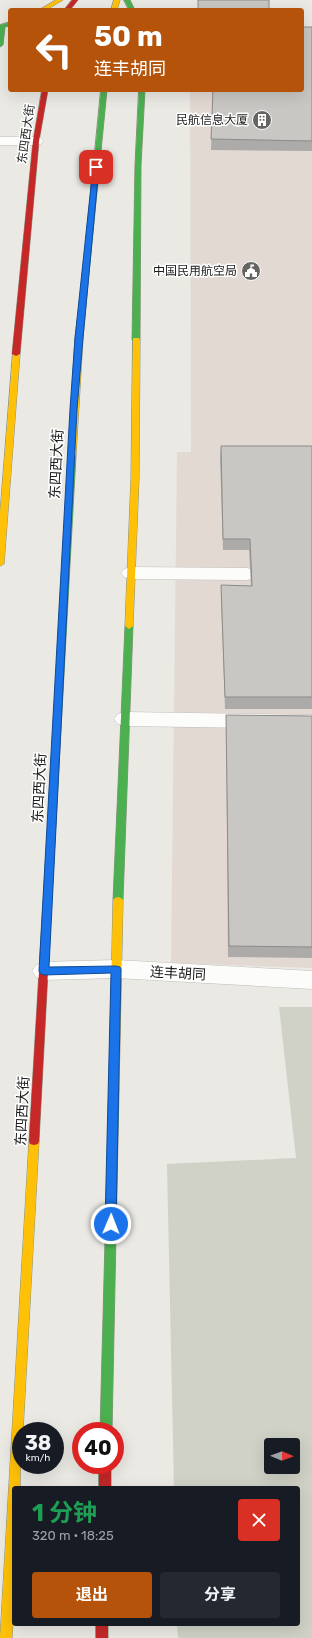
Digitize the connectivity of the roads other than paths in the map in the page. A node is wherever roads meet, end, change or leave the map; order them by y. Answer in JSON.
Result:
{"nodes":[{"id":1,"x":60,"y":0,"type":"edge"},
{"id":2,"x":75,"y":0,"type":"edge"},
{"id":3,"x":46,"y":8,"type":"edge"},
{"id":4,"x":69,"y":8,"type":"edge"},
{"id":5,"x":8,"y":24,"type":"edge"},
{"id":6,"x":0,"y":45,"type":"edge"},
{"id":7,"x":45,"y":92,"type":"edge"},
{"id":8,"x":104,"y":92,"type":"edge"},
{"id":9,"x":142,"y":92,"type":"edge"},
{"id":10,"x":0,"y":141,"type":"edge"},
{"id":11,"x":36,"y":141,"type":"junction"},
{"id":12,"x":0,"y":564,"type":"edge"},
{"id":13,"x":131,"y":573,"type":"junction"},
{"id":14,"x":247,"y":574,"type":"dead end"},
{"id":15,"x":124,"y":719,"type":"junction"},
{"id":16,"x":312,"y":722,"type":"edge"},
{"id":17,"x":116,"y":969,"type":"junction"},
{"id":18,"x":44,"y":971,"type":"junction"},
{"id":19,"x":312,"y":980,"type":"edge"},
{"id":20,"x":106,"y":1422,"type":"edge"},
{"id":21,"x":106,"y":1474,"type":"edge"},
{"id":22,"x":14,"y":1486,"type":"edge"},
{"id":23,"x":105,"y":1486,"type":"edge"},
{"id":24,"x":12,"y":1529,"type":"edge"},
{"id":25,"x":102,"y":1626,"type":"edge"},
{"id":26,"x":6,"y":1638,"type":"edge"},
{"id":27,"x":102,"y":1638,"type":"edge"}],
"edges":[{"from":1,"to":3,"type":"main road"},
{"from":2,"to":4,"type":"main road"},
{"from":5,"to":6,"type":"main road"},
{"from":7,"to":11,"type":"main road","name":"东四西大街"},
{"from":8,"to":18,"type":"main road","name":"东四西大街"},
{"from":9,"to":13,"type":"main road"},
{"from":10,"to":11,"type":"lane"},
{"from":11,"to":12,"type":"main road","name":"东四西大街"},
{"from":13,"to":14,"type":"street"},
{"from":13,"to":15,"type":"main road"},
{"from":15,"to":16,"type":"street"},
{"from":15,"to":17,"type":"main road"},
{"from":17,"to":18,"type":"street","name":"连丰胡同"},
{"from":17,"to":19,"type":"street","name":"连丰胡同"},
{"from":17,"to":20,"type":"main road"},
{"from":18,"to":22,"type":"main road","name":"东四西大街"},
{"from":21,"to":23,"type":"main road"},
{"from":24,"to":26,"type":"main road"},
{"from":25,"to":27,"type":"main road"}]}
